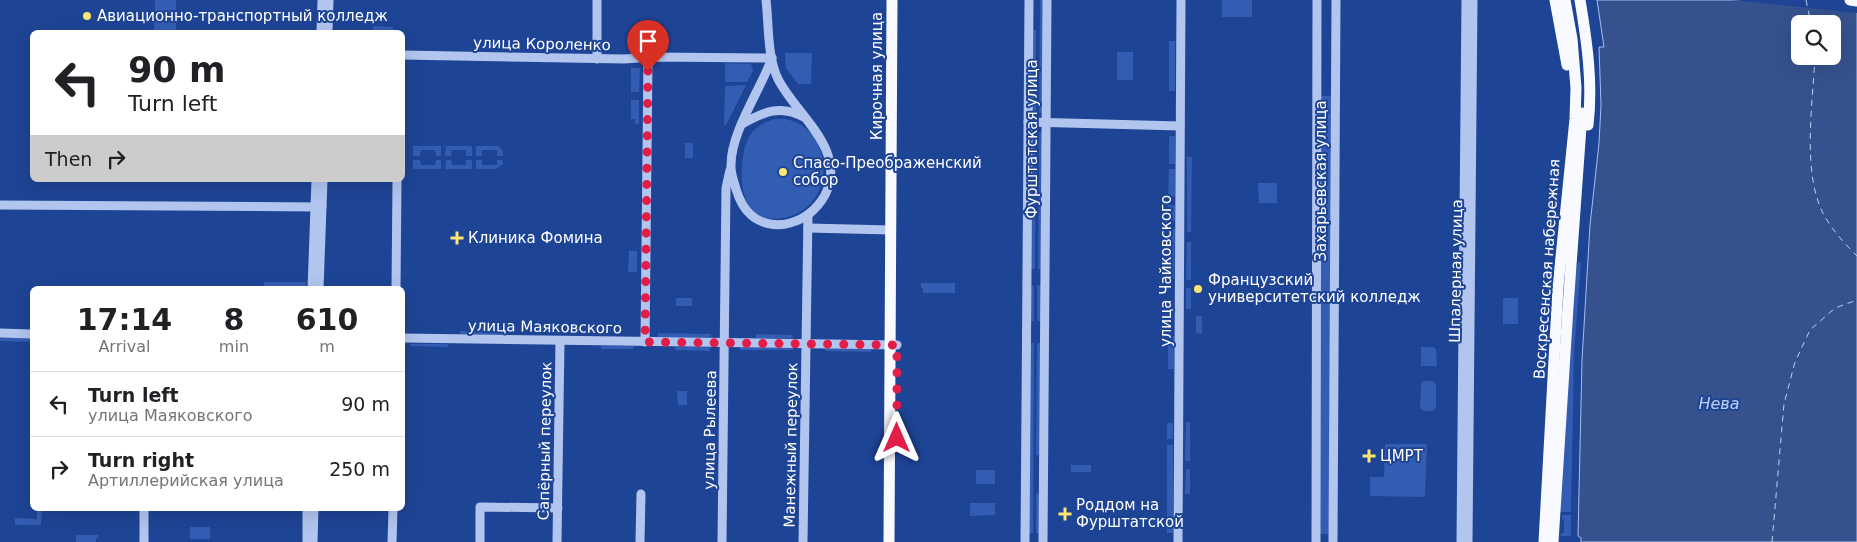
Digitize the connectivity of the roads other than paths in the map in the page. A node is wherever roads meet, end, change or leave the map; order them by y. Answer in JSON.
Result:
{"nodes":[{"id":1,"x":322,"y":0,"type":"edge"},
{"id":2,"x":329,"y":0,"type":"edge"},
{"id":3,"x":596,"y":0,"type":"edge"},
{"id":4,"x":766,"y":0,"type":"edge"},
{"id":5,"x":892,"y":0,"type":"edge"},
{"id":6,"x":897,"y":0,"type":"edge"},
{"id":7,"x":1029,"y":0,"type":"edge"},
{"id":8,"x":1047,"y":0,"type":"edge"},
{"id":9,"x":1181,"y":0,"type":"edge"},
{"id":10,"x":1317,"y":0,"type":"edge"},
{"id":11,"x":1336,"y":0,"type":"edge"},
{"id":12,"x":1466,"y":0,"type":"edge"},
{"id":13,"x":1473,"y":0,"type":"edge"},
{"id":14,"x":1556,"y":0,"type":"edge"},
{"id":15,"x":1565,"y":0,"type":"edge"},
{"id":16,"x":1571,"y":0,"type":"edge"},
{"id":17,"x":1580,"y":0,"type":"edge"},
{"id":18,"x":1850,"y":0,"type":"edge"},
{"id":19,"x":1857,"y":1,"type":"edge"},
{"id":20,"x":321,"y":30,"type":"edge"},
{"id":21,"x":328,"y":30,"type":"edge"},
{"id":22,"x":405,"y":55,"type":"edge"},
{"id":23,"x":648,"y":58,"type":"junction"},
{"id":24,"x":772,"y":58,"type":"junction"},
{"id":25,"x":597,"y":59,"type":"junction"},
{"id":26,"x":804,"y":117,"type":"junction"},
{"id":27,"x":1028,"y":122,"type":"junction"},
{"id":28,"x":1046,"y":122,"type":"junction"},
{"id":29,"x":742,"y":124,"type":"junction"},
{"id":30,"x":1180,"y":126,"type":"junction"},
{"id":31,"x":1570,"y":167,"type":"junction"},
{"id":32,"x":731,"y":169,"type":"junction"},
{"id":33,"x":316,"y":182,"type":"edge"},
{"id":34,"x":323,"y":182,"type":"edge"},
{"id":35,"x":397,"y":182,"type":"edge"},
{"id":36,"x":1578,"y":184,"type":"junction"},
{"id":37,"x":1317,"y":194,"type":"junction"},
{"id":38,"x":1335,"y":194,"type":"junction"},
{"id":39,"x":0,"y":204,"type":"edge"},
{"id":40,"x":318,"y":207,"type":"junction"},
{"id":41,"x":808,"y":215,"type":"junction"},
{"id":42,"x":808,"y":228,"type":"junction"},
{"id":43,"x":891,"y":230,"type":"junction"},
{"id":44,"x":1027,"y":277,"type":"junction"},
{"id":45,"x":1045,"y":277,"type":"junction"},
{"id":46,"x":312,"y":286,"type":"edge"},
{"id":47,"x":319,"y":286,"type":"edge"},
{"id":48,"x":396,"y":286,"type":"edge"},
{"id":49,"x":1316,"y":306,"type":"junction"},
{"id":50,"x":1334,"y":306,"type":"junction"},
{"id":51,"x":0,"y":333,"type":"edge"},
{"id":52,"x":30,"y":334,"type":"edge"},
{"id":53,"x":405,"y":338,"type":"edge"},
{"id":54,"x":560,"y":341,"type":"junction"},
{"id":55,"x":645,"y":342,"type":"junction"},
{"id":56,"x":725,"y":343,"type":"junction"},
{"id":57,"x":807,"y":344,"type":"junction"},
{"id":58,"x":894,"y":345,"type":"junction"},
{"id":59,"x":1316,"y":418,"type":"junction"},
{"id":60,"x":1333,"y":418,"type":"junction"},
{"id":61,"x":641,"y":494,"type":"dead end"},
{"id":62,"x":558,"y":508,"type":"junction"},
{"id":63,"x":144,"y":511,"type":"edge"},
{"id":64,"x":307,"y":511,"type":"edge"},
{"id":65,"x":314,"y":511,"type":"edge"},
{"id":66,"x":393,"y":511,"type":"edge"},
{"id":67,"x":144,"y":542,"type":"edge"},
{"id":68,"x":307,"y":542,"type":"edge"},
{"id":69,"x":313,"y":542,"type":"edge"},
{"id":70,"x":392,"y":542,"type":"edge"},
{"id":71,"x":480,"y":542,"type":"edge"},
{"id":72,"x":558,"y":542,"type":"edge"},
{"id":73,"x":640,"y":542,"type":"edge"},
{"id":74,"x":722,"y":542,"type":"edge"},
{"id":75,"x":802,"y":542,"type":"edge"},
{"id":76,"x":889,"y":542,"type":"edge"},
{"id":77,"x":896,"y":542,"type":"edge"},
{"id":78,"x":1025,"y":542,"type":"edge"},
{"id":79,"x":1043,"y":542,"type":"edge"},
{"id":80,"x":1178,"y":542,"type":"edge"},
{"id":81,"x":1316,"y":542,"type":"edge"},
{"id":82,"x":1333,"y":542,"type":"edge"},
{"id":83,"x":1461,"y":542,"type":"edge"},
{"id":84,"x":1468,"y":542,"type":"edge"},
{"id":85,"x":1544,"y":542,"type":"edge"},
{"id":86,"x":1553,"y":542,"type":"edge"}],
"edges":[{"from":1,"to":20,"type":"street"},
{"from":2,"to":21,"type":"street"},
{"from":3,"to":25,"type":"street"},
{"from":4,"to":24,"type":"street"},
{"from":5,"to":43,"type":"main road","name":"Кирочная улица"},
{"from":6,"to":58,"type":"main road","name":"Кирочная улица"},
{"from":7,"to":27,"type":"street","name":"Фурштатская улица"},
{"from":8,"to":28,"type":"street","name":"Фурштатская улица"},
{"from":9,"to":30,"type":"street","name":"улица Чайковского"},
{"from":10,"to":37,"type":"street","name":"Захарьевская улица"},
{"from":11,"to":38,"type":"street","name":"Захарьевская улица"},
{"from":12,"to":83,"type":"street","name":"Шпалерная улица"},
{"from":13,"to":84,"type":"street","name":"Шпалерная улица"},
{"from":14,"to":31,"type":"main road"},
{"from":15,"to":31,"type":"main road","name":"Воскресенская набережная"},
{"from":16,"to":36,"type":"main road","name":"Воскресенская набережная"},
{"from":17,"to":36,"type":"main road"},
{"from":18,"to":19,"type":"main road"},
{"from":22,"to":25,"type":"street","name":"улица Короленко"},
{"from":23,"to":24,"type":"street","name":"улица Короленко"},
{"from":23,"to":25,"type":"street","name":"улица Короленко"},
{"from":23,"to":55,"type":"street"},
{"from":24,"to":26,"type":"street"},
{"from":24,"to":29,"type":"street"},
{"from":26,"to":29,"type":"street"},
{"from":26,"to":41,"type":"street"},
{"from":27,"to":28,"type":"street"},
{"from":27,"to":44,"type":"street","name":"Фурштатская улица"},
{"from":28,"to":30,"type":"street"},
{"from":28,"to":45,"type":"street","name":"Фурштатская улица"},
{"from":29,"to":32,"type":"street"},
{"from":30,"to":80,"type":"street","name":"улица Чайковского"},
{"from":31,"to":85,"type":"main road","name":"Воскресенская набережная"},
{"from":32,"to":41,"type":"street"},
{"from":32,"to":56,"type":"street","name":"улица Рылеева"},
{"from":33,"to":40,"type":"street"},
{"from":34,"to":40,"type":"street"},
{"from":35,"to":48,"type":"street"},
{"from":36,"to":86,"type":"main road","name":"Воскресенская набережная"},
{"from":37,"to":38,"type":"street"},
{"from":37,"to":49,"type":"street","name":"Захарьевская улица"},
{"from":38,"to":50,"type":"street","name":"Захарьевская улица"},
{"from":39,"to":40,"type":"street"},
{"from":40,"to":46,"type":"street"},
{"from":40,"to":47,"type":"street"},
{"from":41,"to":42,"type":"street","name":"Манежный переулок"},
{"from":42,"to":43,"type":"street"},
{"from":42,"to":57,"type":"street","name":"Манежный переулок"},
{"from":43,"to":58,"type":"main road","name":"Кирочная улица"},
{"from":44,"to":45,"type":"street"},
{"from":44,"to":78,"type":"street","name":"Фурштатская улица"},
{"from":45,"to":79,"type":"street","name":"Фурштатская улица"},
{"from":49,"to":50,"type":"street"},
{"from":49,"to":59,"type":"street","name":"Захарьевская улица"},
{"from":50,"to":60,"type":"street","name":"Захарьевская улица"},
{"from":51,"to":52,"type":"street"},
{"from":53,"to":54,"type":"street","name":"улица Маяковского"},
{"from":54,"to":55,"type":"street","name":"улица Маяковского"},
{"from":54,"to":62,"type":"street","name":"Сапёрный переулок"},
{"from":55,"to":56,"type":"street","name":"улица Маяковского"},
{"from":56,"to":57,"type":"street","name":"улица Маяковского"},
{"from":56,"to":74,"type":"street","name":"улица Рылеева"},
{"from":57,"to":58,"type":"street","name":"улица Маяковского"},
{"from":57,"to":75,"type":"street","name":"Манежный переулок"},
{"from":58,"to":76,"type":"main road","name":"Кирочная улица"},
{"from":58,"to":77,"type":"main road","name":"Кирочная улица"},
{"from":59,"to":60,"type":"street"},
{"from":59,"to":81,"type":"street","name":"Захарьевская улица"},
{"from":60,"to":82,"type":"street","name":"Захарьевская улица"},
{"from":61,"to":73,"type":"street"},
{"from":62,"to":71,"type":"street"},
{"from":62,"to":72,"type":"street","name":"Сапёрный переулок"},
{"from":63,"to":67,"type":"street"},
{"from":64,"to":68,"type":"street"},
{"from":65,"to":69,"type":"street"},
{"from":66,"to":70,"type":"street"}]}
